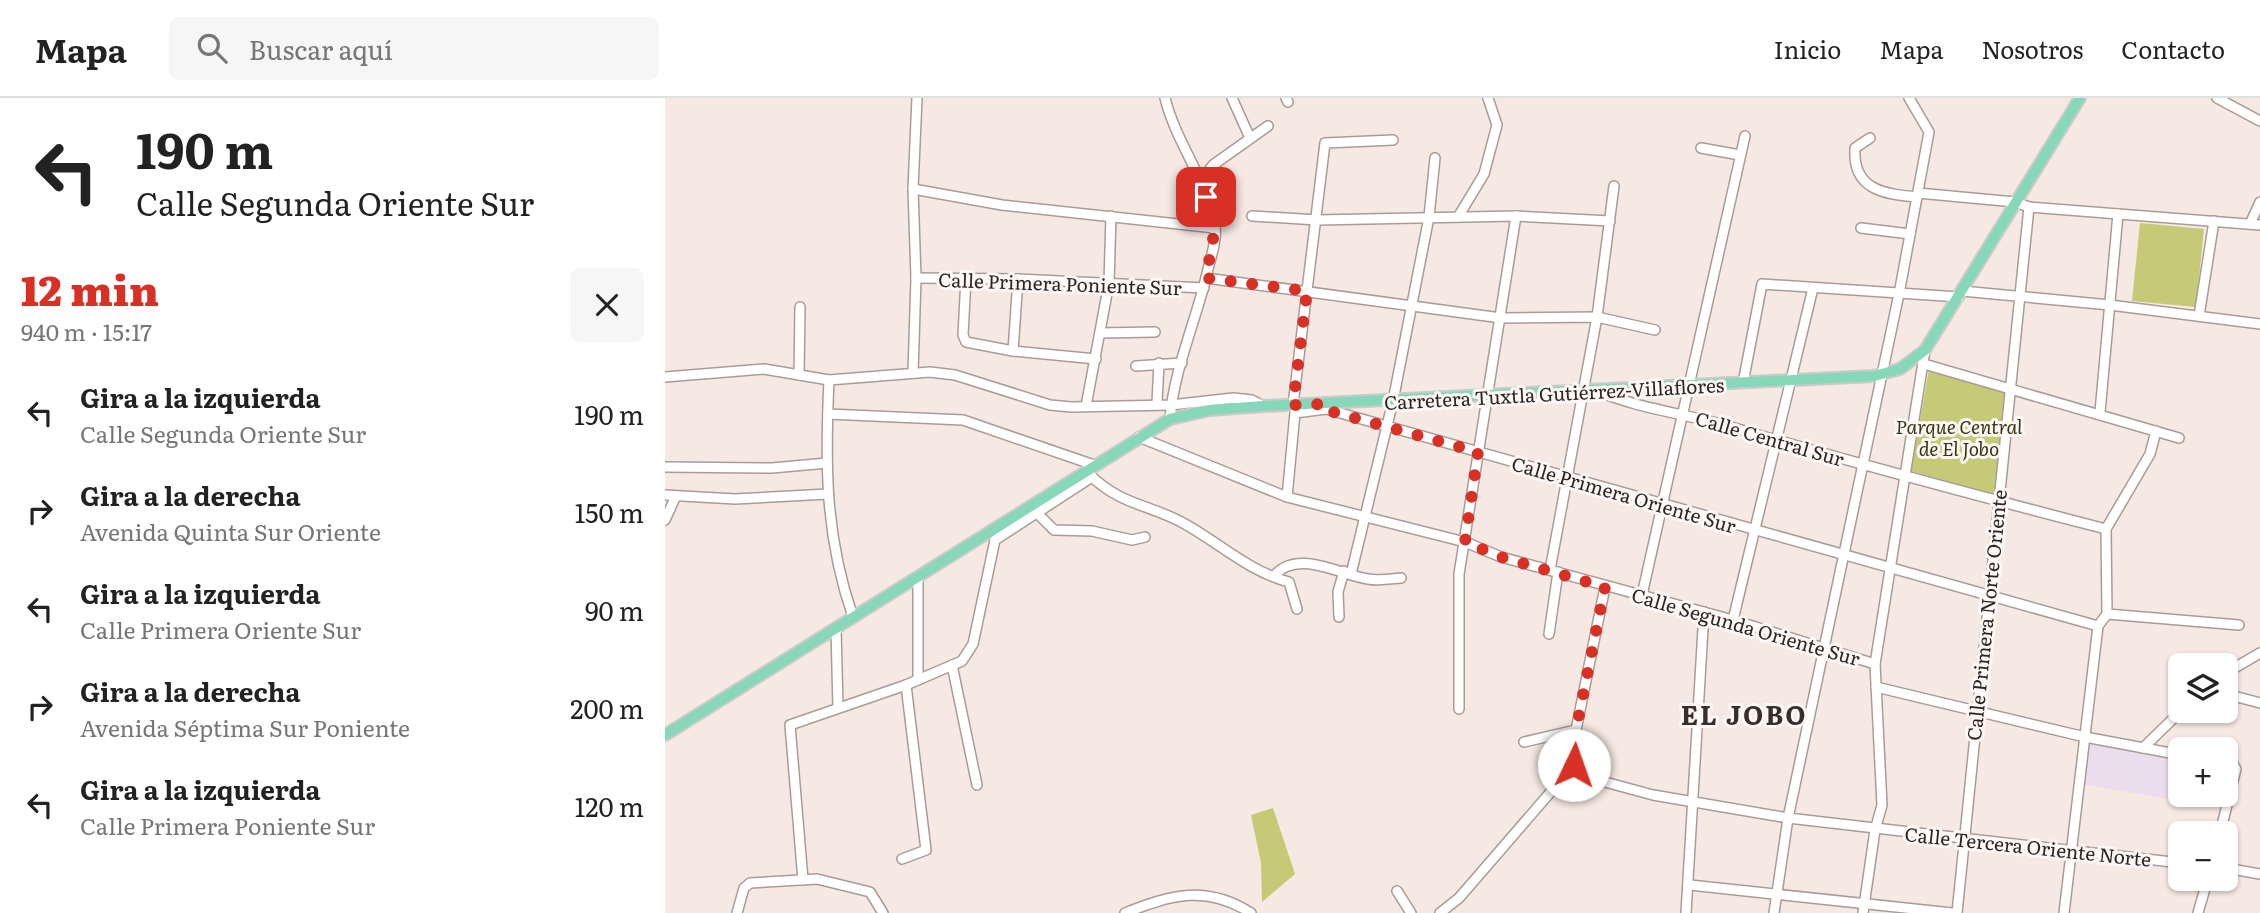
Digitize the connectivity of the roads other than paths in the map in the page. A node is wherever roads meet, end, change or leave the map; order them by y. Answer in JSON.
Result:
{"nodes":[{"id":1,"x":917,"y":98,"type":"edge"},
{"id":2,"x":1165,"y":98,"type":"edge"},
{"id":3,"x":1232,"y":98,"type":"edge"},
{"id":4,"x":1488,"y":98,"type":"edge"},
{"id":5,"x":1909,"y":98,"type":"edge"},
{"id":6,"x":2080,"y":98,"type":"edge"},
{"id":7,"x":2217,"y":98,"type":"edge"},
{"id":8,"x":2260,"y":121,"type":"edge"},
{"id":9,"x":1268,"y":126,"type":"dead end"},
{"id":10,"x":1745,"y":136,"type":"dead end"},
{"id":11,"x":1250,"y":138,"type":"junction"},
{"id":12,"x":1870,"y":138,"type":"dead end"},
{"id":13,"x":1393,"y":140,"type":"dead end"},
{"id":14,"x":1701,"y":148,"type":"dead end"},
{"id":15,"x":1740,"y":155,"type":"junction"},
{"id":16,"x":1435,"y":158,"type":"dead end"},
{"id":17,"x":1200,"y":183,"type":"junction"},
{"id":18,"x":1614,"y":186,"type":"dead end"},
{"id":19,"x":913,"y":189,"type":"junction"},
{"id":20,"x":1918,"y":195,"type":"junction"},
{"id":21,"x":2015,"y":202,"type":"junction"},
{"id":22,"x":2260,"y":202,"type":"edge"},
{"id":23,"x":2028,"y":207,"type":"junction"},
{"id":24,"x":2118,"y":214,"type":"junction"},
{"id":25,"x":1111,"y":216,"type":"junction"},
{"id":26,"x":1252,"y":216,"type":"dead end"},
{"id":27,"x":1516,"y":216,"type":"junction"},
{"id":28,"x":1429,"y":217,"type":"junction"},
{"id":29,"x":1458,"y":217,"type":"junction"},
{"id":30,"x":1317,"y":220,"type":"junction"},
{"id":31,"x":1610,"y":220,"type":"junction"},
{"id":32,"x":2214,"y":221,"type":"junction"},
{"id":33,"x":2255,"y":224,"type":"edge"},
{"id":34,"x":1215,"y":228,"type":"junction"},
{"id":35,"x":1861,"y":228,"type":"dead end"},
{"id":36,"x":1910,"y":234,"type":"junction"},
{"id":37,"x":916,"y":278,"type":"junction"},
{"id":38,"x":966,"y":278,"type":"junction"},
{"id":39,"x":1018,"y":279,"type":"junction"},
{"id":40,"x":1109,"y":283,"type":"junction"},
{"id":41,"x":1205,"y":283,"type":"junction"},
{"id":42,"x":1814,"y":288,"type":"junction"},
{"id":43,"x":1307,"y":291,"type":"junction"},
{"id":44,"x":1899,"y":294,"type":"junction"},
{"id":45,"x":1960,"y":294,"type":"junction"},
{"id":46,"x":2019,"y":297,"type":"junction"},
{"id":47,"x":1411,"y":304,"type":"junction"},
{"id":48,"x":2110,"y":305,"type":"junction"},
{"id":49,"x":800,"y":307,"type":"dead end"},
{"id":50,"x":2199,"y":316,"type":"junction"},
{"id":51,"x":1597,"y":317,"type":"junction"},
{"id":52,"x":1501,"y":318,"type":"junction"},
{"id":53,"x":2260,"y":324,"type":"edge"},
{"id":54,"x":1655,"y":330,"type":"dead end"},
{"id":55,"x":1155,"y":332,"type":"dead end"},
{"id":56,"x":1100,"y":333,"type":"junction"},
{"id":57,"x":1924,"y":350,"type":"junction"},
{"id":58,"x":1013,"y":351,"type":"junction"},
{"id":59,"x":1096,"y":359,"type":"junction"},
{"id":60,"x":1159,"y":363,"type":"junction"},
{"id":61,"x":1182,"y":363,"type":"junction"},
{"id":62,"x":1924,"y":364,"type":"junction"},
{"id":63,"x":1136,"y":366,"type":"dead end"},
{"id":64,"x":913,"y":373,"type":"junction"},
{"id":65,"x":1882,"y":374,"type":"junction"},
{"id":66,"x":799,"y":375,"type":"junction"},
{"id":67,"x":665,"y":377,"type":"edge"},
{"id":68,"x":829,"y":380,"type":"junction"},
{"id":69,"x":1792,"y":381,"type":"junction"},
{"id":70,"x":1743,"y":383,"type":"junction"},
{"id":71,"x":1689,"y":386,"type":"junction"},
{"id":72,"x":1635,"y":388,"type":"junction"},
{"id":73,"x":2010,"y":388,"type":"junction"},
{"id":74,"x":1596,"y":390,"type":"junction"},
{"id":75,"x":1582,"y":391,"type":"junction"},
{"id":76,"x":1487,"y":396,"type":"junction"},
{"id":77,"x":1393,"y":401,"type":"junction"},
{"id":78,"x":1630,"y":402,"type":"junction"},
{"id":79,"x":1157,"y":403,"type":"junction"},
{"id":80,"x":1171,"y":404,"type":"junction"},
{"id":81,"x":1086,"y":406,"type":"junction"},
{"id":82,"x":1263,"y":406,"type":"junction"},
{"id":83,"x":1325,"y":407,"type":"junction"},
{"id":84,"x":1294,"y":409,"type":"junction"},
{"id":85,"x":2100,"y":412,"type":"junction"},
{"id":86,"x":1683,"y":413,"type":"junction"},
{"id":87,"x":828,"y":414,"type":"junction"},
{"id":88,"x":1170,"y":419,"type":"junction"},
{"id":89,"x":1388,"y":426,"type":"junction"},
{"id":90,"x":2157,"y":430,"type":"junction"},
{"id":91,"x":1139,"y":437,"type":"junction"},
{"id":92,"x":2179,"y":438,"type":"dead end"},
{"id":93,"x":1777,"y":441,"type":"junction"},
{"id":94,"x":1478,"y":452,"type":"junction"},
{"id":95,"x":827,"y":463,"type":"junction"},
{"id":96,"x":1863,"y":464,"type":"junction"},
{"id":97,"x":665,"y":467,"type":"edge"},
{"id":98,"x":1091,"y":471,"type":"junction"},
{"id":99,"x":1904,"y":476,"type":"junction"},
{"id":100,"x":1567,"y":478,"type":"junction"},
{"id":101,"x":828,"y":494,"type":"junction"},
{"id":102,"x":665,"y":495,"type":"edge"},
{"id":103,"x":675,"y":496,"type":"junction"},
{"id":104,"x":1287,"y":497,"type":"junction"},
{"id":105,"x":1998,"y":501,"type":"junction"},
{"id":106,"x":1663,"y":503,"type":"junction"},
{"id":107,"x":1038,"y":514,"type":"junction"},
{"id":108,"x":1366,"y":516,"type":"junction"},
{"id":109,"x":665,"y":520,"type":"edge"},
{"id":110,"x":2106,"y":529,"type":"junction"},
{"id":111,"x":1755,"y":531,"type":"junction"},
{"id":112,"x":1145,"y":537,"type":"dead end"},
{"id":113,"x":979,"y":538,"type":"junction"},
{"id":114,"x":995,"y":540,"type":"junction"},
{"id":115,"x":1465,"y":542,"type":"junction"},
{"id":116,"x":1845,"y":553,"type":"junction"},
{"id":117,"x":1889,"y":566,"type":"junction"},
{"id":118,"x":1554,"y":571,"type":"junction"},
{"id":119,"x":1348,"y":572,"type":"junction"},
{"id":120,"x":918,"y":576,"type":"junction"},
{"id":121,"x":1274,"y":576,"type":"junction"},
{"id":122,"x":1401,"y":578,"type":"dead end"},
{"id":123,"x":1605,"y":587,"type":"junction"},
{"id":124,"x":1642,"y":595,"type":"junction"},
{"id":125,"x":1989,"y":598,"type":"junction"},
{"id":126,"x":1297,"y":609,"type":"dead end"},
{"id":127,"x":1704,"y":612,"type":"junction"},
{"id":128,"x":2107,"y":614,"type":"junction"},
{"id":129,"x":853,"y":617,"type":"junction"},
{"id":130,"x":1339,"y":617,"type":"dead end"},
{"id":131,"x":1733,"y":621,"type":"junction"},
{"id":132,"x":2239,"y":625,"type":"dead end"},
{"id":133,"x":2098,"y":626,"type":"junction"},
{"id":134,"x":836,"y":628,"type":"junction"},
{"id":135,"x":1549,"y":634,"type":"dead end"},
{"id":136,"x":1824,"y":648,"type":"junction"},
{"id":137,"x":2260,"y":653,"type":"edge"},
{"id":138,"x":1874,"y":664,"type":"junction"},
{"id":139,"x":951,"y":665,"type":"junction"},
{"id":140,"x":2238,"y":666,"type":"edge"},
{"id":141,"x":918,"y":680,"type":"junction"},
{"id":142,"x":905,"y":685,"type":"junction"},
{"id":143,"x":1876,"y":687,"type":"junction"},
{"id":144,"x":2238,"y":697,"type":"edge"},
{"id":145,"x":2260,"y":703,"type":"edge"},
{"id":146,"x":838,"y":708,"type":"junction"},
{"id":147,"x":1459,"y":709,"type":"dead end"},
{"id":148,"x":1976,"y":710,"type":"junction"},
{"id":149,"x":2169,"y":723,"type":"edge"},
{"id":150,"x":1576,"y":730,"type":"junction"},
{"id":151,"x":665,"y":733,"type":"edge"},
{"id":152,"x":2085,"y":737,"type":"junction"},
{"id":153,"x":1524,"y":742,"type":"dead end"},
{"id":154,"x":2143,"y":748,"type":"junction"},
{"id":155,"x":2168,"y":753,"type":"edge"},
{"id":156,"x":1568,"y":772,"type":"junction"},
{"id":157,"x":977,"y":785,"type":"dead end"},
{"id":158,"x":1693,"y":803,"type":"junction"},
{"id":159,"x":1788,"y":818,"type":"junction"},
{"id":160,"x":1875,"y":830,"type":"junction"},
{"id":161,"x":1965,"y":838,"type":"junction"},
{"id":162,"x":2071,"y":851,"type":"junction"},
{"id":163,"x":902,"y":859,"type":"dead end"},
{"id":164,"x":2168,"y":862,"type":"edge"},
{"id":165,"x":2238,"y":871,"type":"edge"},
{"id":166,"x":2260,"y":874,"type":"edge"},
{"id":167,"x":803,"y":880,"type":"junction"},
{"id":168,"x":1690,"y":885,"type":"junction"},
{"id":169,"x":1397,"y":891,"type":"dead end"},
{"id":170,"x":2204,"y":891,"type":"edge"},
{"id":171,"x":1777,"y":894,"type":"junction"},
{"id":172,"x":1864,"y":902,"type":"junction"},
{"id":173,"x":737,"y":913,"type":"edge"},
{"id":174,"x":883,"y":913,"type":"edge"},
{"id":175,"x":1125,"y":913,"type":"edge"},
{"id":176,"x":1251,"y":913,"type":"edge"},
{"id":177,"x":1411,"y":913,"type":"edge"},
{"id":178,"x":1440,"y":913,"type":"edge"},
{"id":179,"x":1686,"y":913,"type":"edge"},
{"id":180,"x":1775,"y":913,"type":"edge"},
{"id":181,"x":1863,"y":913,"type":"edge"},
{"id":182,"x":1955,"y":913,"type":"edge"},
{"id":183,"x":2064,"y":913,"type":"edge"},
{"id":184,"x":2198,"y":913,"type":"edge"}],
"edges":[{"from":1,"to":19,"type":"street"},
{"from":2,"to":17,"type":"street"},
{"from":3,"to":11,"type":"street"},
{"from":4,"to":29,"type":"street"},
{"from":5,"to":20,"type":"street"},
{"from":6,"to":21,"type":"main road","name":"Carretera Tuxtla Gutiérrez-Villaflores"},
{"from":7,"to":8,"type":"street"},
{"from":9,"to":11,"type":"street"},
{"from":10,"to":15,"type":"street"},
{"from":11,"to":17,"type":"street"},
{"from":12,"to":20,"type":"street"},
{"from":13,"to":30,"type":"street"},
{"from":14,"to":15,"type":"street"},
{"from":15,"to":71,"type":"street"},
{"from":16,"to":28,"type":"street"},
{"from":17,"to":34,"type":"street"},
{"from":18,"to":31,"type":"street"},
{"from":19,"to":25,"type":"street"},
{"from":19,"to":37,"type":"street"},
{"from":20,"to":21,"type":"street"},
{"from":20,"to":36,"type":"street"},
{"from":21,"to":23,"type":"street"},
{"from":21,"to":45,"type":"main road","name":"Carretera Tuxtla Gutiérrez-Villaflores"},
{"from":22,"to":33,"type":"street"},
{"from":23,"to":24,"type":"street"},
{"from":23,"to":46,"type":"street","name":"Calle Primera Norte Oriente"},
{"from":24,"to":32,"type":"street"},
{"from":24,"to":48,"type":"street"},
{"from":25,"to":34,"type":"street"},
{"from":25,"to":40,"type":"street"},
{"from":26,"to":30,"type":"street"},
{"from":27,"to":29,"type":"street"},
{"from":27,"to":31,"type":"street"},
{"from":27,"to":52,"type":"street"},
{"from":28,"to":29,"type":"street"},
{"from":28,"to":30,"type":"street"},
{"from":28,"to":47,"type":"street"},
{"from":30,"to":43,"type":"street"},
{"from":31,"to":51,"type":"street"},
{"from":32,"to":33,"type":"street"},
{"from":32,"to":50,"type":"street"},
{"from":34,"to":41,"type":"street"},
{"from":35,"to":36,"type":"street"},
{"from":36,"to":44,"type":"street"},
{"from":37,"to":38,"type":"street","name":"Calle Primera Poniente Sur"},
{"from":37,"to":64,"type":"street"},
{"from":38,"to":39,"type":"street","name":"Calle Primera Poniente Sur"},
{"from":38,"to":58,"type":"street"},
{"from":39,"to":40,"type":"street","name":"Calle Primera Poniente Sur"},
{"from":39,"to":58,"type":"street"},
{"from":40,"to":41,"type":"street","name":"Calle Primera Poniente Sur"},
{"from":40,"to":56,"type":"street"},
{"from":41,"to":43,"type":"street","name":"Calle Primera Poniente Sur"},
{"from":41,"to":61,"type":"street"},
{"from":42,"to":44,"type":"street"},
{"from":42,"to":69,"type":"street"},
{"from":42,"to":70,"type":"street"},
{"from":43,"to":47,"type":"street","name":"Calle Primera Poniente Sur"},
{"from":43,"to":84,"type":"street"},
{"from":44,"to":45,"type":"street"},
{"from":44,"to":65,"type":"street"},
{"from":45,"to":46,"type":"street"},
{"from":45,"to":57,"type":"main road","name":"Carretera Tuxtla Gutiérrez-Villaflores"},
{"from":46,"to":48,"type":"street"},
{"from":46,"to":73,"type":"street","name":"Calle Primera Norte Oriente"},
{"from":47,"to":52,"type":"street","name":"Calle Primera Poniente Sur"},
{"from":47,"to":77,"type":"street"},
{"from":48,"to":50,"type":"street"},
{"from":48,"to":85,"type":"street"},
{"from":49,"to":66,"type":"street"},
{"from":50,"to":53,"type":"street"},
{"from":51,"to":52,"type":"street","name":"Calle Primera Poniente Sur"},
{"from":51,"to":54,"type":"street","name":"Calle Primera Poniente Sur"},
{"from":51,"to":75,"type":"street"},
{"from":52,"to":76,"type":"street"},
{"from":55,"to":56,"type":"street"},
{"from":56,"to":59,"type":"street"},
{"from":57,"to":62,"type":"street"},
{"from":57,"to":65,"type":"main road","name":"Carretera Tuxtla Gutiérrez-Villaflores"},
{"from":58,"to":59,"type":"street"},
{"from":59,"to":81,"type":"street"},
{"from":60,"to":61,"type":"street"},
{"from":60,"to":63,"type":"street"},
{"from":60,"to":79,"type":"street"},
{"from":61,"to":80,"type":"street"},
{"from":62,"to":73,"type":"street"},
{"from":62,"to":99,"type":"street"},
{"from":64,"to":68,"type":"street"},
{"from":64,"to":81,"type":"street"},
{"from":65,"to":69,"type":"main road","name":"Carretera Tuxtla Gutiérrez-Villaflores"},
{"from":65,"to":96,"type":"street"},
{"from":66,"to":67,"type":"street"},
{"from":66,"to":68,"type":"street"},
{"from":68,"to":87,"type":"street"},
{"from":69,"to":70,"type":"main road","name":"Carretera Tuxtla Gutiérrez-Villaflores"},
{"from":69,"to":93,"type":"street"},
{"from":70,"to":71,"type":"main road","name":"Carretera Tuxtla Gutiérrez-Villaflores"},
{"from":71,"to":72,"type":"main road","name":"Carretera Tuxtla Gutiérrez-Villaflores"},
{"from":71,"to":86,"type":"street"},
{"from":72,"to":74,"type":"main road","name":"Carretera Tuxtla Gutiérrez-Villaflores"},
{"from":72,"to":78,"type":"street"},
{"from":73,"to":85,"type":"street"},
{"from":73,"to":105,"type":"street","name":"Calle Primera Norte Oriente"},
{"from":74,"to":75,"type":"main road","name":"Carretera Tuxtla Gutiérrez-Villaflores"},
{"from":74,"to":78,"type":"street","name":"Calle Central Sur"},
{"from":75,"to":76,"type":"main road","name":"Carretera Tuxtla Gutiérrez-Villaflores"},
{"from":75,"to":100,"type":"street"},
{"from":76,"to":77,"type":"main road","name":"Carretera Tuxtla Gutiérrez-Villaflores"},
{"from":76,"to":94,"type":"street"},
{"from":77,"to":83,"type":"main road","name":"Carretera Tuxtla Gutiérrez-Villaflores"},
{"from":77,"to":89,"type":"street"},
{"from":78,"to":86,"type":"street","name":"Calle Central Sur"},
{"from":79,"to":80,"type":"street"},
{"from":79,"to":81,"type":"street"},
{"from":80,"to":82,"type":"street"},
{"from":80,"to":88,"type":"street"},
{"from":82,"to":84,"type":"main road","name":"Carretera Tuxtla Gutiérrez-Villaflores"},
{"from":82,"to":88,"type":"main road","name":"Carretera Tuxtla Gutiérrez-Villaflores"},
{"from":83,"to":84,"type":"main road","name":"Carretera Tuxtla Gutiérrez-Villaflores"},
{"from":83,"to":89,"type":"street","name":"Calle Primera Oriente Sur"},
{"from":84,"to":104,"type":"street"},
{"from":85,"to":90,"type":"street"},
{"from":86,"to":93,"type":"street","name":"Calle Central Sur"},
{"from":86,"to":106,"type":"street"},
{"from":87,"to":95,"type":"street"},
{"from":87,"to":98,"type":"street"},
{"from":88,"to":91,"type":"main road","name":"Carretera Tuxtla Gutiérrez-Villaflores"},
{"from":89,"to":94,"type":"street","name":"Calle Primera Oriente Sur"},
{"from":89,"to":108,"type":"street"},
{"from":90,"to":92,"type":"street"},
{"from":90,"to":110,"type":"street"},
{"from":91,"to":98,"type":"main road","name":"Carretera Tuxtla Gutiérrez-Villaflores"},
{"from":91,"to":104,"type":"street","name":"Calle Segunda Oriente Sur"},
{"from":93,"to":96,"type":"street","name":"Calle Central Sur"},
{"from":93,"to":111,"type":"street"},
{"from":94,"to":100,"type":"street","name":"Calle Primera Oriente Sur"},
{"from":94,"to":115,"type":"street"},
{"from":95,"to":97,"type":"street"},
{"from":95,"to":101,"type":"street"},
{"from":96,"to":99,"type":"street","name":"Calle Central Sur"},
{"from":96,"to":116,"type":"street"},
{"from":98,"to":107,"type":"street"},
{"from":98,"to":113,"type":"main road","name":"Carretera Tuxtla Gutiérrez-Villaflores"},
{"from":98,"to":121,"type":"street"},
{"from":99,"to":105,"type":"street","name":"Calle Central Sur"},
{"from":99,"to":117,"type":"street"},
{"from":100,"to":106,"type":"street","name":"Calle Primera Oriente Sur"},
{"from":100,"to":118,"type":"street"},
{"from":101,"to":103,"type":"street"},
{"from":101,"to":129,"type":"street"},
{"from":102,"to":103,"type":"street"},
{"from":103,"to":109,"type":"street"},
{"from":104,"to":108,"type":"street","name":"Calle Segunda Oriente Sur"},
{"from":105,"to":110,"type":"street","name":"Calle Central Sur"},
{"from":105,"to":125,"type":"street","name":"Calle Primera Norte Oriente"},
{"from":106,"to":111,"type":"street","name":"Calle Primera Oriente Sur"},
{"from":106,"to":124,"type":"street"},
{"from":107,"to":112,"type":"street"},
{"from":107,"to":114,"type":"street"},
{"from":108,"to":115,"type":"street","name":"Calle Segunda Oriente Sur"},
{"from":108,"to":119,"type":"street"},
{"from":110,"to":128,"type":"street"},
{"from":111,"to":116,"type":"street","name":"Calle Primera Oriente Sur"},
{"from":111,"to":131,"type":"street"},
{"from":113,"to":114,"type":"street"},
{"from":113,"to":120,"type":"main road","name":"Carretera Tuxtla Gutiérrez-Villaflores"},
{"from":114,"to":139,"type":"street"},
{"from":115,"to":118,"type":"street","name":"Calle Segunda Oriente Sur"},
{"from":115,"to":147,"type":"street"},
{"from":116,"to":117,"type":"street","name":"Calle Primera Oriente Sur"},
{"from":116,"to":136,"type":"street"},
{"from":117,"to":125,"type":"street","name":"Calle Primera Oriente Sur"},
{"from":117,"to":138,"type":"street"},
{"from":118,"to":123,"type":"street","name":"Calle Segunda Oriente Sur"},
{"from":118,"to":135,"type":"street"},
{"from":119,"to":121,"type":"street"},
{"from":119,"to":122,"type":"street"},
{"from":119,"to":130,"type":"street"},
{"from":120,"to":129,"type":"main road","name":"Carretera Tuxtla Gutiérrez-Villaflores"},
{"from":120,"to":141,"type":"street"},
{"from":121,"to":126,"type":"street"},
{"from":123,"to":124,"type":"street","name":"Calle Segunda Oriente Sur"},
{"from":123,"to":150,"type":"street"},
{"from":124,"to":127,"type":"street","name":"Calle Segunda Oriente Sur"},
{"from":125,"to":133,"type":"street","name":"Calle Primera Oriente Sur"},
{"from":125,"to":148,"type":"street","name":"Calle Primera Norte Oriente"},
{"from":127,"to":131,"type":"street","name":"Calle Segunda Oriente Sur"},
{"from":127,"to":158,"type":"street"},
{"from":128,"to":132,"type":"street"},
{"from":128,"to":133,"type":"street"},
{"from":129,"to":134,"type":"main road","name":"Carretera Tuxtla Gutiérrez-Villaflores"},
{"from":131,"to":136,"type":"street","name":"Calle Segunda Oriente Sur"},
{"from":133,"to":152,"type":"street"},
{"from":134,"to":146,"type":"street"},
{"from":134,"to":151,"type":"main road","name":"Carretera Tuxtla Gutiérrez-Villaflores"},
{"from":136,"to":138,"type":"street","name":"Calle Segunda Oriente Sur"},
{"from":136,"to":159,"type":"street"},
{"from":137,"to":140,"type":"street"},
{"from":138,"to":143,"type":"street"},
{"from":139,"to":141,"type":"street"},
{"from":139,"to":157,"type":"street"},
{"from":141,"to":142,"type":"street"},
{"from":142,"to":146,"type":"street"},
{"from":142,"to":163,"type":"street"},
{"from":143,"to":148,"type":"street"},
{"from":143,"to":160,"type":"street"},
{"from":144,"to":145,"type":"street"},
{"from":146,"to":167,"type":"street"},
{"from":148,"to":152,"type":"street"},
{"from":148,"to":161,"type":"street","name":"Calle Primera Norte Oriente"},
{"from":149,"to":154,"type":"street"},
{"from":150,"to":153,"type":"street"},
{"from":150,"to":156,"type":"street"},
{"from":152,"to":154,"type":"street"},
{"from":152,"to":162,"type":"street"},
{"from":154,"to":155,"type":"street"},
{"from":156,"to":158,"type":"street","name":"Calle Tercera Oriente Norte"},
{"from":156,"to":178,"type":"street"},
{"from":158,"to":159,"type":"street","name":"Calle Tercera Oriente Norte"},
{"from":158,"to":168,"type":"street"},
{"from":159,"to":160,"type":"street","name":"Calle Tercera Oriente Norte"},
{"from":159,"to":171,"type":"street"},
{"from":160,"to":161,"type":"street","name":"Calle Tercera Oriente Norte"},
{"from":160,"to":172,"type":"street"},
{"from":161,"to":162,"type":"street","name":"Calle Tercera Oriente Norte"},
{"from":161,"to":182,"type":"street","name":"Calle Primera Norte Oriente"},
{"from":162,"to":164,"type":"street","name":"Calle Tercera Oriente Norte"},
{"from":162,"to":183,"type":"street"},
{"from":165,"to":166,"type":"street"},
{"from":167,"to":173,"type":"street"},
{"from":167,"to":174,"type":"street"},
{"from":168,"to":171,"type":"street"},
{"from":168,"to":179,"type":"street"},
{"from":169,"to":177,"type":"street"},
{"from":170,"to":184,"type":"street"},
{"from":171,"to":172,"type":"street"},
{"from":171,"to":180,"type":"street"},
{"from":172,"to":181,"type":"street"},
{"from":172,"to":182,"type":"street"},
{"from":175,"to":176,"type":"street"}]}
